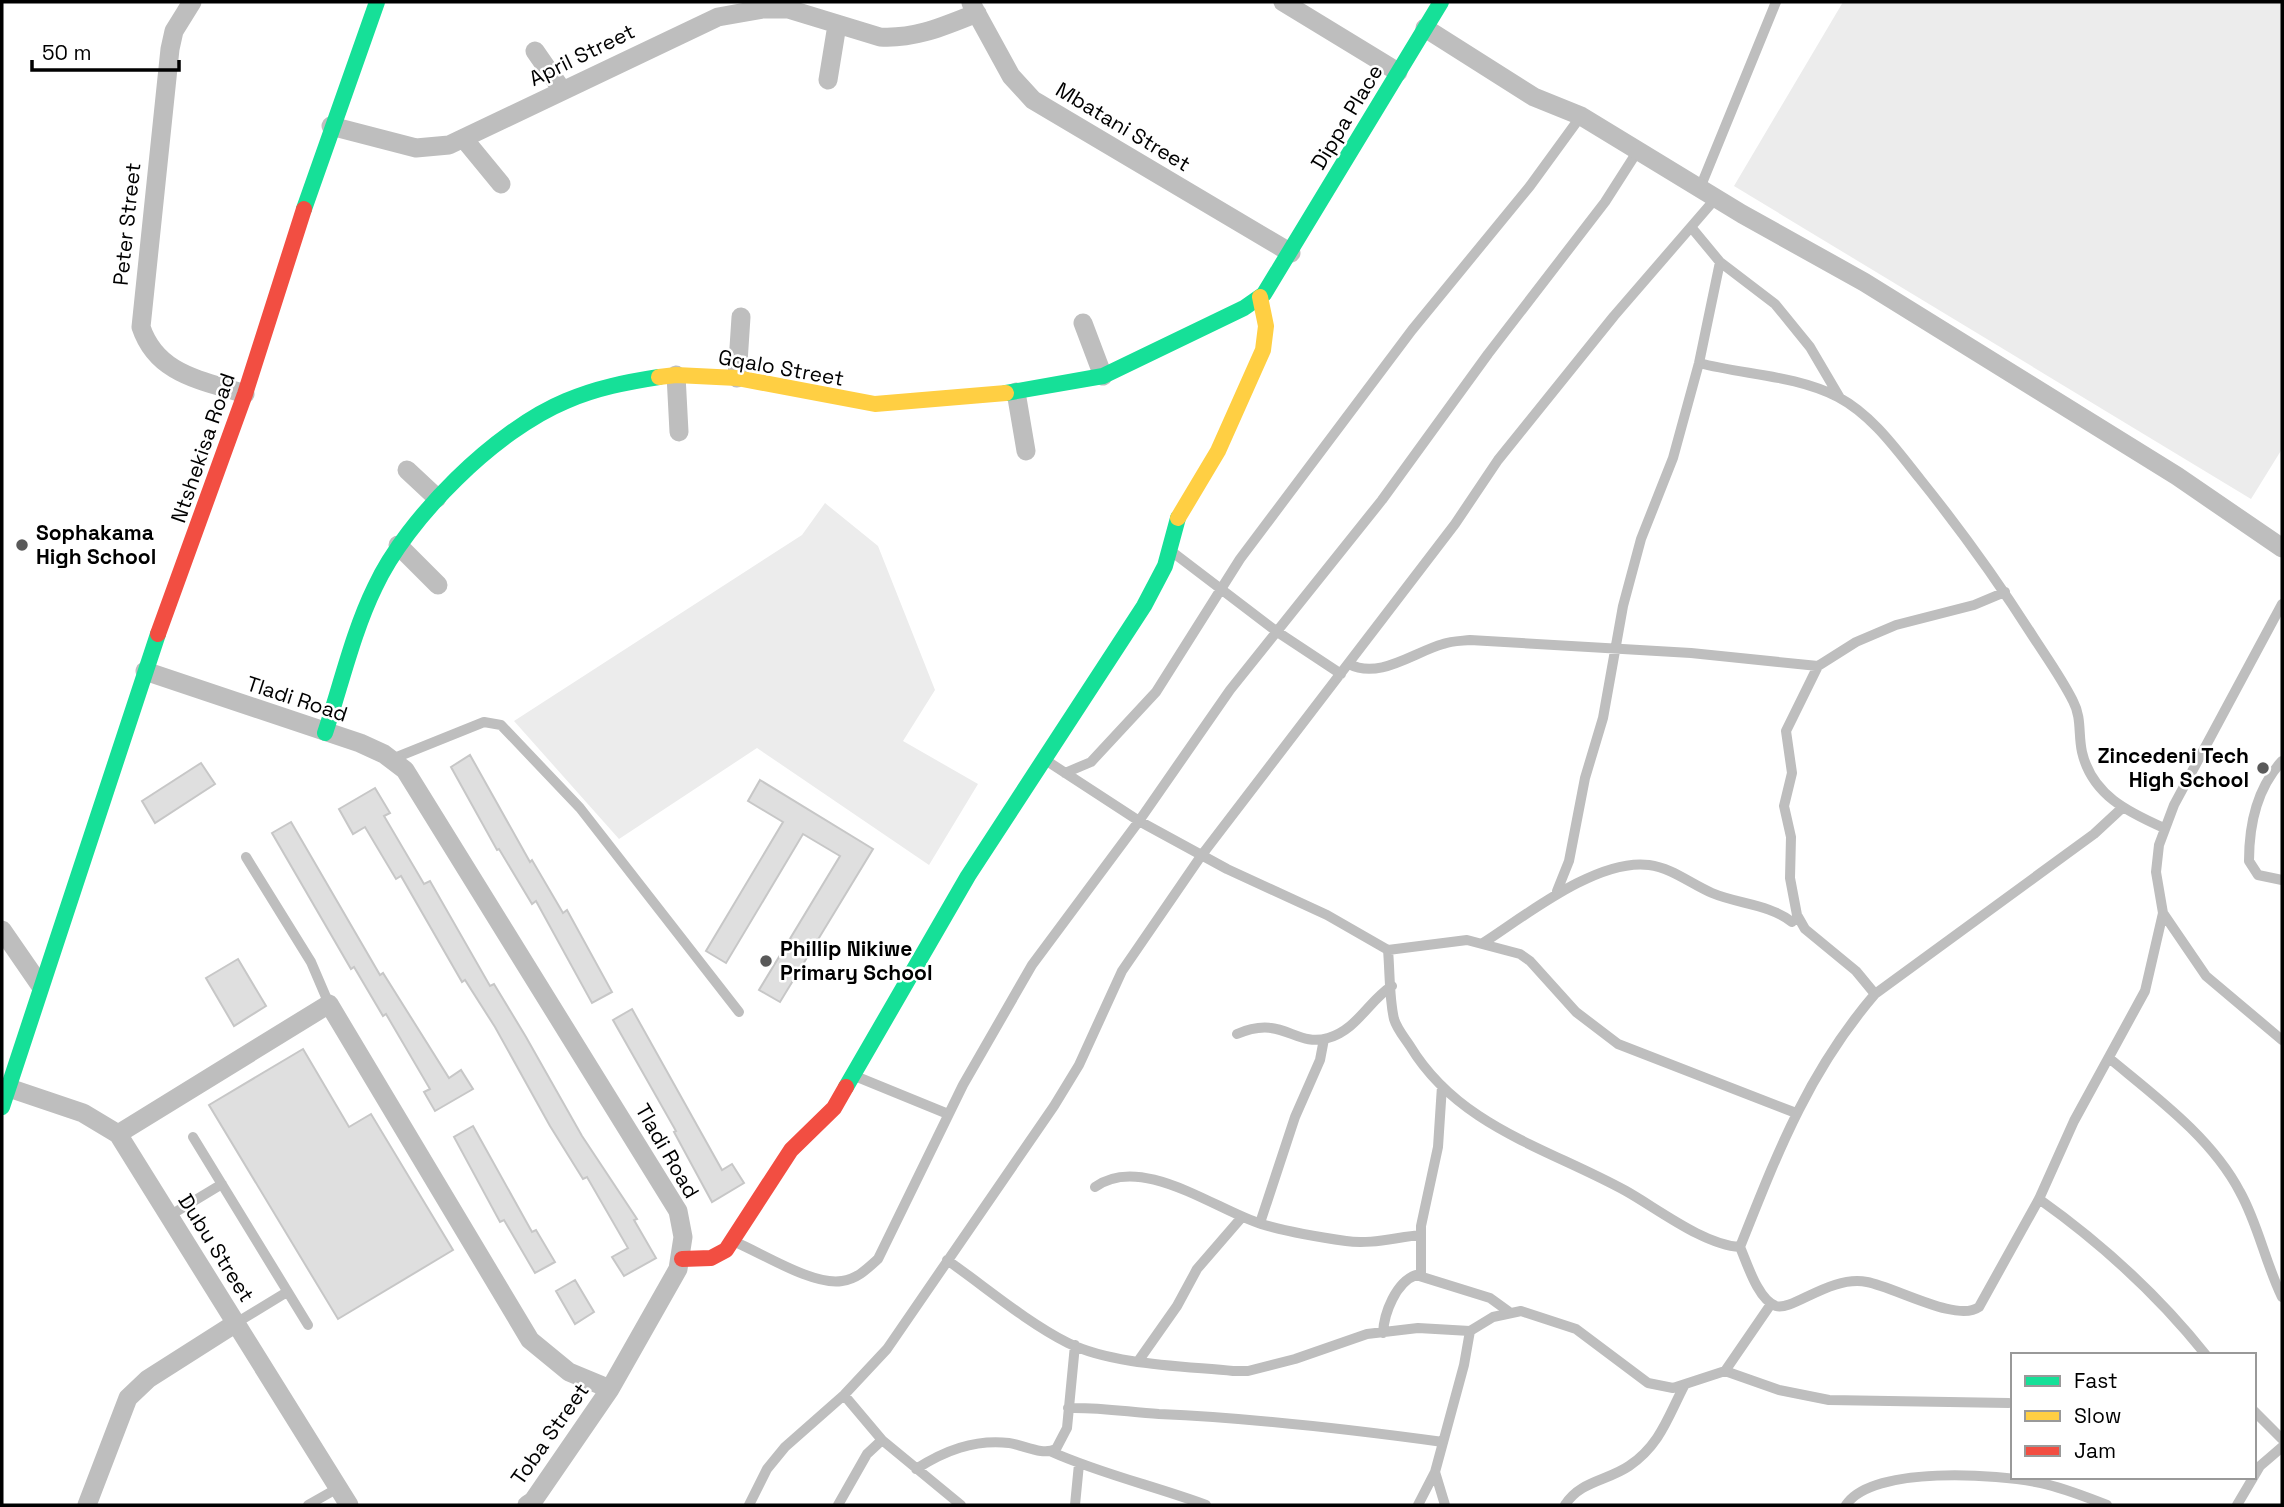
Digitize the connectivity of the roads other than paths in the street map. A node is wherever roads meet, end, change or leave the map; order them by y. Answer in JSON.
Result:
{"nodes":[{"id":1,"x":192,"y":2,"type":"edge"},
{"id":2,"x":377,"y":2,"type":"edge"},
{"id":3,"x":1283,"y":2,"type":"edge"},
{"id":4,"x":1441,"y":2,"type":"edge"},
{"id":5,"x":1776,"y":2,"type":"edge"},
{"id":6,"x":974,"y":8,"type":"edge"},
{"id":7,"x":837,"y":25,"type":"junction"},
{"id":8,"x":1425,"y":28,"type":"junction"},
{"id":9,"x":535,"y":51,"type":"dead end"},
{"id":10,"x":1398,"y":72,"type":"junction"},
{"id":11,"x":828,"y":80,"type":"dead end"},
{"id":12,"x":562,"y":90,"type":"junction"},
{"id":13,"x":1581,"y":116,"type":"junction"},
{"id":14,"x":331,"y":126,"type":"junction"},
{"id":15,"x":464,"y":139,"type":"junction"},
{"id":16,"x":1637,"y":152,"type":"junction"},
{"id":17,"x":501,"y":184,"type":"dead end"},
{"id":18,"x":1708,"y":193,"type":"junction"},
{"id":19,"x":1691,"y":227,"type":"junction"},
{"id":20,"x":1291,"y":253,"type":"junction"},
{"id":21,"x":1720,"y":262,"type":"junction"},
{"id":22,"x":1260,"y":297,"type":"junction"},
{"id":23,"x":741,"y":317,"type":"dead end"},
{"id":24,"x":1083,"y":323,"type":"dead end"},
{"id":25,"x":1699,"y":363,"type":"junction"},
{"id":26,"x":676,"y":375,"type":"junction"},
{"id":27,"x":1103,"y":376,"type":"junction"},
{"id":28,"x":737,"y":378,"type":"junction"},
{"id":29,"x":1016,"y":392,"type":"junction"},
{"id":30,"x":245,"y":394,"type":"junction"},
{"id":31,"x":1840,"y":398,"type":"junction"},
{"id":32,"x":679,"y":432,"type":"dead end"},
{"id":33,"x":1026,"y":451,"type":"dead end"},
{"id":34,"x":407,"y":470,"type":"dead end"},
{"id":35,"x":437,"y":498,"type":"junction"},
{"id":36,"x":398,"y":545,"type":"junction"},
{"id":37,"x":2282,"y":548,"type":"edge"},
{"id":38,"x":1169,"y":549,"type":"junction"},
{"id":39,"x":438,"y":585,"type":"dead end"},
{"id":40,"x":1221,"y":586,"type":"junction"},
{"id":41,"x":2005,"y":592,"type":"junction"},
{"id":42,"x":2282,"y":604,"type":"edge"},
{"id":43,"x":1276,"y":631,"type":"junction"},
{"id":44,"x":1616,"y":650,"type":"junction"},
{"id":45,"x":1349,"y":664,"type":"junction"},
{"id":46,"x":1818,"y":666,"type":"junction"},
{"id":47,"x":145,"y":671,"type":"junction"},
{"id":48,"x":1341,"y":674,"type":"junction"},
{"id":49,"x":326,"y":733,"type":"junction"},
{"id":50,"x":391,"y":759,"type":"junction"},
{"id":51,"x":1044,"y":759,"type":"junction"},
{"id":52,"x":2282,"y":761,"type":"edge"},
{"id":53,"x":1065,"y":774,"type":"junction"},
{"id":54,"x":2121,"y":808,"type":"junction"},
{"id":55,"x":1139,"y":821,"type":"junction"},
{"id":56,"x":2164,"y":828,"type":"junction"},
{"id":57,"x":1201,"y":856,"type":"junction"},
{"id":58,"x":246,"y":857,"type":"dead end"},
{"id":59,"x":2282,"y":880,"type":"edge"},
{"id":60,"x":1557,"y":891,"type":"junction"},
{"id":61,"x":2162,"y":913,"type":"junction"},
{"id":62,"x":1792,"y":922,"type":"dead end"},
{"id":63,"x":2,"y":930,"type":"edge"},
{"id":64,"x":1483,"y":943,"type":"junction"},
{"id":65,"x":1388,"y":950,"type":"junction"},
{"id":66,"x":40,"y":985,"type":"junction"},
{"id":67,"x":1392,"y":986,"type":"junction"},
{"id":68,"x":1875,"y":994,"type":"junction"},
{"id":69,"x":328,"y":1004,"type":"junction"},
{"id":70,"x":739,"y":1012,"type":"dead end"},
{"id":71,"x":1237,"y":1034,"type":"dead end"},
{"id":72,"x":1324,"y":1039,"type":"junction"},
{"id":73,"x":2282,"y":1040,"type":"edge"},
{"id":74,"x":2109,"y":1058,"type":"junction"},
{"id":75,"x":853,"y":1075,"type":"junction"},
{"id":76,"x":1441,"y":1087,"type":"junction"},
{"id":77,"x":9,"y":1088,"type":"junction"},
{"id":78,"x":2,"y":1107,"type":"edge"},
{"id":79,"x":1796,"y":1113,"type":"junction"},
{"id":80,"x":948,"y":1114,"type":"junction"},
{"id":81,"x":118,"y":1133,"type":"junction"},
{"id":82,"x":193,"y":1137,"type":"dead end"},
{"id":83,"x":222,"y":1184,"type":"junction"},
{"id":84,"x":1095,"y":1187,"type":"dead end"},
{"id":85,"x":2039,"y":1199,"type":"junction"},
{"id":86,"x":169,"y":1216,"type":"junction"},
{"id":87,"x":1242,"y":1217,"type":"junction"},
{"id":88,"x":1260,"y":1223,"type":"junction"},
{"id":89,"x":1421,"y":1235,"type":"junction"},
{"id":90,"x":734,"y":1242,"type":"junction"},
{"id":91,"x":1740,"y":1247,"type":"junction"},
{"id":92,"x":682,"y":1259,"type":"junction"},
{"id":93,"x":947,"y":1260,"type":"junction"},
{"id":94,"x":1421,"y":1275,"type":"junction"},
{"id":95,"x":287,"y":1292,"type":"junction"},
{"id":96,"x":2282,"y":1297,"type":"edge"},
{"id":97,"x":1772,"y":1304,"type":"junction"},
{"id":98,"x":1508,"y":1311,"type":"junction"},
{"id":99,"x":236,"y":1323,"type":"junction"},
{"id":100,"x":308,"y":1325,"type":"dead end"},
{"id":101,"x":1469,"y":1331,"type":"junction"},
{"id":102,"x":1384,"y":1333,"type":"junction"},
{"id":103,"x":1075,"y":1345,"type":"junction"},
{"id":104,"x":2204,"y":1353,"type":"edge"},
{"id":105,"x":1139,"y":1360,"type":"junction"},
{"id":106,"x":1725,"y":1371,"type":"junction"},
{"id":107,"x":1684,"y":1386,"type":"junction"},
{"id":108,"x":610,"y":1389,"type":"junction"},
{"id":109,"x":844,"y":1395,"type":"junction"},
{"id":110,"x":2009,"y":1403,"type":"dead end"},
{"id":111,"x":1068,"y":1409,"type":"junction"},
{"id":112,"x":2256,"y":1413,"type":"edge"},
{"id":113,"x":2282,"y":1439,"type":"edge"},
{"id":114,"x":882,"y":1440,"type":"junction"},
{"id":115,"x":1443,"y":1441,"type":"junction"},
{"id":116,"x":2282,"y":1447,"type":"edge"},
{"id":117,"x":1052,"y":1451,"type":"junction"},
{"id":118,"x":1079,"y":1464,"type":"junction"},
{"id":119,"x":916,"y":1469,"type":"junction"},
{"id":120,"x":1435,"y":1472,"type":"junction"},
{"id":121,"x":2256,"y":1473,"type":"edge"},
{"id":122,"x":2252,"y":1479,"type":"edge"},
{"id":123,"x":338,"y":1488,"type":"junction"},
{"id":124,"x":87,"y":1505,"type":"edge"},
{"id":125,"x":308,"y":1505,"type":"edge"},
{"id":126,"x":349,"y":1505,"type":"edge"},
{"id":127,"x":527,"y":1505,"type":"edge"},
{"id":128,"x":749,"y":1505,"type":"edge"},
{"id":129,"x":838,"y":1505,"type":"edge"},
{"id":130,"x":961,"y":1505,"type":"edge"},
{"id":131,"x":1075,"y":1505,"type":"edge"},
{"id":132,"x":1206,"y":1505,"type":"edge"},
{"id":133,"x":1418,"y":1505,"type":"edge"},
{"id":134,"x":1445,"y":1505,"type":"edge"},
{"id":135,"x":1565,"y":1505,"type":"edge"},
{"id":136,"x":1846,"y":1505,"type":"edge"},
{"id":137,"x":2107,"y":1505,"type":"edge"},
{"id":138,"x":2237,"y":1505,"type":"edge"}],
"edges":[{"from":1,"to":30,"type":"street","name":"Peter Street"},
{"from":2,"to":14,"type":"street","name":"Ntshekisa Road"},
{"from":3,"to":10,"type":"street"},
{"from":4,"to":8,"type":"street","name":"Dippa Place"},
{"from":5,"to":18,"type":"lane"},
{"from":6,"to":7,"type":"street","name":"April Street"},
{"from":6,"to":20,"type":"street","name":"Mbatani Street"},
{"from":7,"to":11,"type":"street"},
{"from":7,"to":12,"type":"street","name":"April Street"},
{"from":8,"to":10,"type":"street","name":"Dippa Place"},
{"from":8,"to":13,"type":"street"},
{"from":9,"to":12,"type":"street"},
{"from":10,"to":20,"type":"street","name":"Dippa Place"},
{"from":12,"to":15,"type":"street","name":"April Street"},
{"from":13,"to":16,"type":"street"},
{"from":13,"to":40,"type":"lane"},
{"from":14,"to":15,"type":"street","name":"April Street"},
{"from":14,"to":30,"type":"street","name":"Ntshekisa Road"},
{"from":15,"to":17,"type":"street"},
{"from":16,"to":18,"type":"street"},
{"from":16,"to":43,"type":"lane"},
{"from":18,"to":19,"type":"lane"},
{"from":18,"to":37,"type":"street"},
{"from":19,"to":21,"type":"lane"},
{"from":19,"to":45,"type":"lane"},
{"from":20,"to":22,"type":"street","name":"Gqalo Street"},
{"from":21,"to":25,"type":"lane"},
{"from":21,"to":31,"type":"lane"},
{"from":22,"to":27,"type":"street","name":"Gqalo Street"},
{"from":22,"to":38,"type":"street"},
{"from":23,"to":28,"type":"street"},
{"from":24,"to":27,"type":"street"},
{"from":25,"to":31,"type":"lane"},
{"from":25,"to":44,"type":"lane"},
{"from":26,"to":28,"type":"street","name":"Gqalo Street"},
{"from":26,"to":32,"type":"street"},
{"from":26,"to":35,"type":"street","name":"Gqalo Street"},
{"from":27,"to":29,"type":"street","name":"Gqalo Street"},
{"from":28,"to":29,"type":"street","name":"Gqalo Street"},
{"from":29,"to":33,"type":"street"},
{"from":30,"to":47,"type":"street","name":"Ntshekisa Road"},
{"from":31,"to":41,"type":"lane"},
{"from":34,"to":35,"type":"street"},
{"from":35,"to":36,"type":"street","name":"Gqalo Street"},
{"from":36,"to":39,"type":"street"},
{"from":36,"to":49,"type":"street","name":"Gqalo Street"},
{"from":38,"to":40,"type":"lane"},
{"from":38,"to":51,"type":"street"},
{"from":40,"to":43,"type":"lane"},
{"from":40,"to":53,"type":"lane"},
{"from":41,"to":46,"type":"lane"},
{"from":41,"to":54,"type":"lane"},
{"from":42,"to":56,"type":"lane"},
{"from":43,"to":48,"type":"lane"},
{"from":43,"to":55,"type":"lane"},
{"from":44,"to":45,"type":"lane"},
{"from":44,"to":46,"type":"lane"},
{"from":44,"to":60,"type":"lane"},
{"from":45,"to":48,"type":"lane"},
{"from":46,"to":68,"type":"lane"},
{"from":47,"to":49,"type":"street","name":"Tladi Road"},
{"from":47,"to":66,"type":"street","name":"Ntshekisa Road"},
{"from":48,"to":57,"type":"lane"},
{"from":49,"to":50,"type":"street","name":"Tladi Road"},
{"from":50,"to":70,"type":"lane"},
{"from":50,"to":92,"type":"street","name":"Tladi Road"},
{"from":51,"to":53,"type":"lane"},
{"from":51,"to":75,"type":"street"},
{"from":52,"to":59,"type":"lane"},
{"from":53,"to":55,"type":"lane"},
{"from":54,"to":56,"type":"lane"},
{"from":54,"to":68,"type":"lane"},
{"from":55,"to":57,"type":"lane"},
{"from":55,"to":80,"type":"lane"},
{"from":56,"to":61,"type":"lane"},
{"from":57,"to":65,"type":"lane"},
{"from":57,"to":93,"type":"lane"},
{"from":58,"to":69,"type":"lane"},
{"from":60,"to":62,"type":"lane"},
{"from":60,"to":64,"type":"lane"},
{"from":61,"to":73,"type":"lane"},
{"from":61,"to":74,"type":"lane"},
{"from":63,"to":66,"type":"street"},
{"from":64,"to":65,"type":"lane"},
{"from":64,"to":79,"type":"lane"},
{"from":65,"to":67,"type":"lane"},
{"from":66,"to":77,"type":"street","name":"Ntshekisa Road"},
{"from":67,"to":72,"type":"lane"},
{"from":67,"to":76,"type":"lane"},
{"from":68,"to":79,"type":"lane"},
{"from":69,"to":81,"type":"street"},
{"from":69,"to":108,"type":"street"},
{"from":71,"to":72,"type":"lane"},
{"from":72,"to":88,"type":"lane"},
{"from":74,"to":85,"type":"lane"},
{"from":74,"to":96,"type":"lane"},
{"from":75,"to":80,"type":"lane"},
{"from":75,"to":90,"type":"street"},
{"from":76,"to":89,"type":"lane"},
{"from":76,"to":91,"type":"lane"},
{"from":77,"to":78,"type":"street","name":"Ntshekisa Road"},
{"from":77,"to":81,"type":"street","name":"Dubu Street"},
{"from":79,"to":91,"type":"lane"},
{"from":80,"to":90,"type":"lane"},
{"from":81,"to":86,"type":"street","name":"Dubu Street"},
{"from":82,"to":83,"type":"lane"},
{"from":83,"to":86,"type":"lane"},
{"from":83,"to":95,"type":"lane"},
{"from":84,"to":87,"type":"lane"},
{"from":85,"to":97,"type":"lane"},
{"from":85,"to":104,"type":"lane"},
{"from":86,"to":99,"type":"street","name":"Dubu Street"},
{"from":87,"to":88,"type":"lane"},
{"from":87,"to":105,"type":"lane"},
{"from":88,"to":89,"type":"lane"},
{"from":89,"to":94,"type":"lane"},
{"from":90,"to":92,"type":"street"},
{"from":91,"to":97,"type":"lane"},
{"from":92,"to":108,"type":"street"},
{"from":93,"to":103,"type":"lane"},
{"from":93,"to":109,"type":"lane"},
{"from":94,"to":98,"type":"lane"},
{"from":94,"to":102,"type":"lane"},
{"from":95,"to":99,"type":"lane"},
{"from":95,"to":100,"type":"lane"},
{"from":97,"to":106,"type":"lane"},
{"from":98,"to":101,"type":"lane"},
{"from":98,"to":107,"type":"lane"},
{"from":99,"to":123,"type":"street","name":"Dubu Street"},
{"from":99,"to":124,"type":"street"},
{"from":101,"to":102,"type":"lane"},
{"from":101,"to":115,"type":"lane"},
{"from":102,"to":105,"type":"lane"},
{"from":103,"to":105,"type":"lane"},
{"from":103,"to":111,"type":"lane"},
{"from":106,"to":107,"type":"lane"},
{"from":106,"to":110,"type":"lane"},
{"from":107,"to":135,"type":"lane"},
{"from":108,"to":127,"type":"street","name":"Toba Street"},
{"from":109,"to":114,"type":"lane"},
{"from":109,"to":128,"type":"lane"},
{"from":111,"to":115,"type":"lane"},
{"from":111,"to":117,"type":"lane"},
{"from":112,"to":113,"type":"lane"},
{"from":114,"to":119,"type":"lane"},
{"from":114,"to":129,"type":"lane"},
{"from":115,"to":120,"type":"lane"},
{"from":116,"to":121,"type":"lane"},
{"from":117,"to":118,"type":"lane"},
{"from":117,"to":119,"type":"lane"},
{"from":118,"to":131,"type":"lane"},
{"from":118,"to":132,"type":"lane"},
{"from":119,"to":130,"type":"lane"},
{"from":120,"to":133,"type":"lane"},
{"from":120,"to":134,"type":"lane"},
{"from":122,"to":138,"type":"lane"},
{"from":123,"to":125,"type":"lane"},
{"from":123,"to":126,"type":"street","name":"Dubu Street"},
{"from":136,"to":137,"type":"lane"}]}
